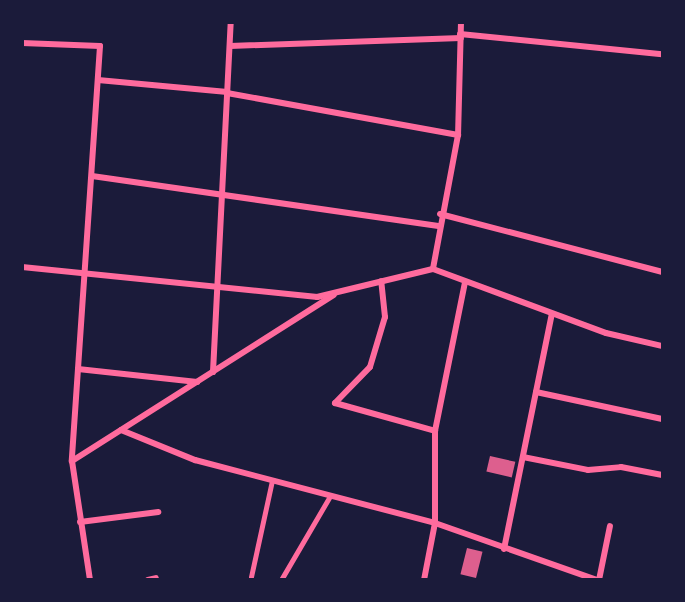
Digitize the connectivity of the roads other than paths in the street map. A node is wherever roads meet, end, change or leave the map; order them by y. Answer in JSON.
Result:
{"nodes":[{"id":1,"x":231,"y":22,"type":"edge"},
{"id":2,"x":461,"y":22,"type":"edge"},
{"id":3,"x":461,"y":36,"type":"junction"},
{"id":4,"x":22,"y":43,"type":"edge"},
{"id":5,"x":230,"y":46,"type":"junction"},
{"id":6,"x":663,"y":54,"type":"edge"},
{"id":7,"x":98,"y":80,"type":"junction"},
{"id":8,"x":226,"y":92,"type":"junction"},
{"id":9,"x":458,"y":135,"type":"junction"},
{"id":10,"x":92,"y":176,"type":"junction"},
{"id":11,"x":222,"y":194,"type":"junction"},
{"id":12,"x":440,"y":214,"type":"junction"},
{"id":13,"x":438,"y":226,"type":"junction"},
{"id":14,"x":22,"y":267,"type":"edge"},
{"id":15,"x":433,"y":269,"type":"junction"},
{"id":16,"x":663,"y":272,"type":"edge"},
{"id":17,"x":85,"y":274,"type":"junction"},
{"id":18,"x":381,"y":281,"type":"junction"},
{"id":19,"x":465,"y":282,"type":"junction"},
{"id":20,"x":220,"y":285,"type":"junction"},
{"id":21,"x":340,"y":291,"type":"junction"},
{"id":22,"x":552,"y":314,"type":"junction"},
{"id":23,"x":663,"y":346,"type":"edge"},
{"id":24,"x":78,"y":369,"type":"junction"},
{"id":25,"x":213,"y":372,"type":"junction"},
{"id":26,"x":197,"y":382,"type":"junction"},
{"id":27,"x":536,"y":392,"type":"junction"},
{"id":28,"x":663,"y":419,"type":"edge"},
{"id":29,"x":121,"y":430,"type":"junction"},
{"id":30,"x":435,"y":431,"type":"junction"},
{"id":31,"x":523,"y":457,"type":"junction"},
{"id":32,"x":72,"y":461,"type":"junction"},
{"id":33,"x":663,"y":475,"type":"edge"},
{"id":34,"x":272,"y":481,"type":"junction"},
{"id":35,"x":330,"y":496,"type":"junction"},
{"id":36,"x":158,"y":512,"type":"dead end"},
{"id":37,"x":80,"y":522,"type":"junction"},
{"id":38,"x":435,"y":523,"type":"junction"},
{"id":39,"x":610,"y":526,"type":"dead end"},
{"id":40,"x":504,"y":549,"type":"junction"},
{"id":41,"x":251,"y":577,"type":"dead end"},
{"id":42,"x":156,"y":578,"type":"edge"},
{"id":43,"x":90,"y":579,"type":"edge"},
{"id":44,"x":148,"y":579,"type":"edge"},
{"id":45,"x":281,"y":579,"type":"edge"},
{"id":46,"x":424,"y":579,"type":"edge"},
{"id":47,"x":598,"y":579,"type":"edge"}],
"edges":[{"from":1,"to":5,"type":"street"},
{"from":2,"to":3,"type":"street"},
{"from":3,"to":5,"type":"street"},
{"from":3,"to":6,"type":"street"},
{"from":3,"to":9,"type":"street"},
{"from":4,"to":7,"type":"street"},
{"from":5,"to":8,"type":"street"},
{"from":7,"to":8,"type":"street"},
{"from":7,"to":10,"type":"street"},
{"from":8,"to":9,"type":"street"},
{"from":8,"to":11,"type":"street"},
{"from":9,"to":12,"type":"street"},
{"from":10,"to":11,"type":"street"},
{"from":10,"to":17,"type":"street"},
{"from":11,"to":13,"type":"street"},
{"from":11,"to":20,"type":"street"},
{"from":12,"to":13,"type":"street"},
{"from":12,"to":16,"type":"street"},
{"from":13,"to":15,"type":"street"},
{"from":14,"to":17,"type":"street"},
{"from":15,"to":18,"type":"street"},
{"from":15,"to":19,"type":"street"},
{"from":17,"to":20,"type":"street"},
{"from":17,"to":24,"type":"street"},
{"from":18,"to":21,"type":"street"},
{"from":18,"to":30,"type":"street"},
{"from":19,"to":22,"type":"street"},
{"from":19,"to":30,"type":"street"},
{"from":20,"to":21,"type":"street"},
{"from":20,"to":25,"type":"street"},
{"from":21,"to":25,"type":"street"},
{"from":22,"to":23,"type":"street"},
{"from":22,"to":27,"type":"street"},
{"from":24,"to":26,"type":"street"},
{"from":24,"to":32,"type":"street"},
{"from":25,"to":26,"type":"street"},
{"from":26,"to":29,"type":"street"},
{"from":27,"to":28,"type":"street"},
{"from":27,"to":31,"type":"street"},
{"from":29,"to":32,"type":"street"},
{"from":29,"to":34,"type":"street"},
{"from":30,"to":38,"type":"street"},
{"from":31,"to":33,"type":"street"},
{"from":31,"to":40,"type":"street"},
{"from":32,"to":37,"type":"street"},
{"from":34,"to":35,"type":"street"},
{"from":34,"to":41,"type":"lane"},
{"from":35,"to":38,"type":"street"},
{"from":35,"to":45,"type":"lane"},
{"from":36,"to":37,"type":"street"},
{"from":37,"to":43,"type":"street"},
{"from":38,"to":40,"type":"street"},
{"from":38,"to":46,"type":"street"},
{"from":39,"to":47,"type":"street"},
{"from":40,"to":47,"type":"street"},
{"from":42,"to":44,"type":"street"}]}
